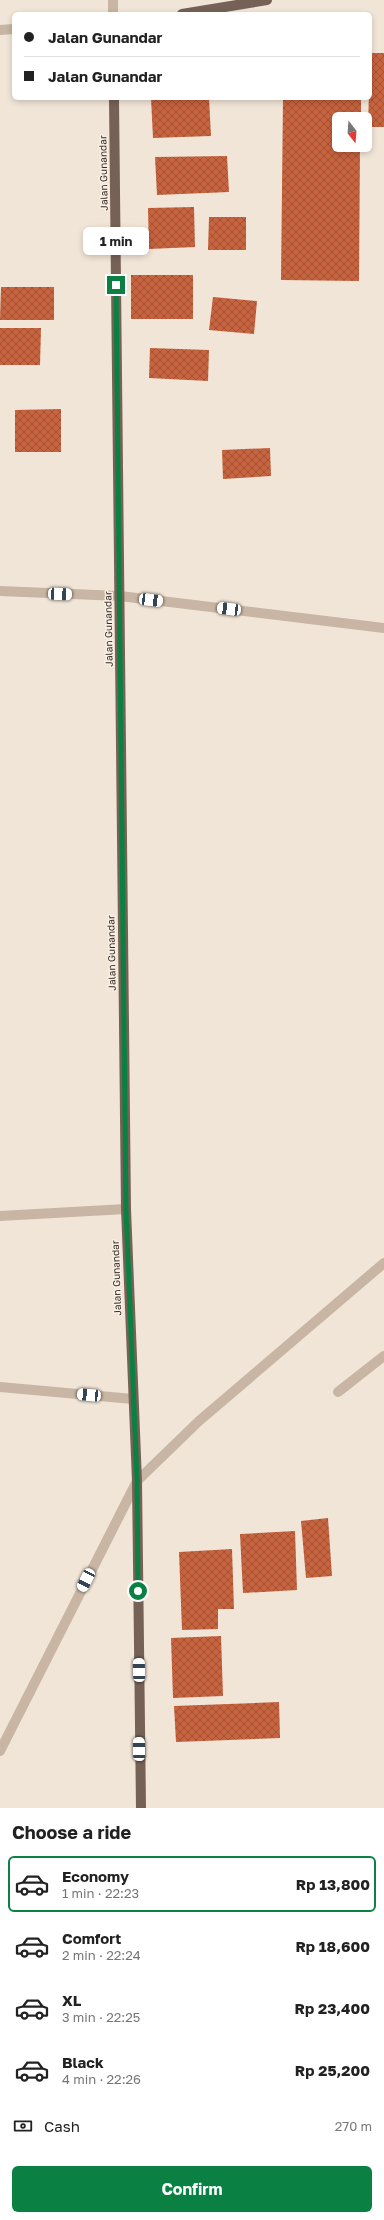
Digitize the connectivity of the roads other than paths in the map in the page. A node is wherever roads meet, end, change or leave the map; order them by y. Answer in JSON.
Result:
{"nodes":[{"id":1,"x":113,"y":0,"type":"edge"},
{"id":2,"x":267,"y":0,"type":"edge"},
{"id":3,"x":112,"y":12,"type":"edge"},
{"id":4,"x":194,"y":12,"type":"edge"},
{"id":5,"x":12,"y":29,"type":"edge"},
{"id":6,"x":0,"y":30,"type":"edge"},
{"id":7,"x":114,"y":100,"type":"edge"},
{"id":8,"x":0,"y":591,"type":"edge"},
{"id":9,"x":120,"y":596,"type":"junction"},
{"id":10,"x":384,"y":628,"type":"edge"},
{"id":11,"x":126,"y":1209,"type":"junction"},
{"id":12,"x":0,"y":1216,"type":"edge"},
{"id":13,"x":384,"y":1263,"type":"edge"},
{"id":14,"x":384,"y":1356,"type":"edge"},
{"id":15,"x":0,"y":1386,"type":"edge"},
{"id":16,"x":338,"y":1392,"type":"dead end"},
{"id":17,"x":133,"y":1399,"type":"junction"},
{"id":18,"x":137,"y":1480,"type":"junction"},
{"id":19,"x":0,"y":1751,"type":"edge"},
{"id":20,"x":140,"y":1808,"type":"edge"}],
"edges":[{"from":1,"to":3,"type":"street"},
{"from":2,"to":4,"type":"main road"},
{"from":5,"to":6,"type":"street"},
{"from":7,"to":9,"type":"main road","name":"Jalan Gunandar"},
{"from":8,"to":9,"type":"street"},
{"from":9,"to":10,"type":"street"},
{"from":9,"to":11,"type":"main road","name":"Jalan Gunandar"},
{"from":11,"to":12,"type":"street"},
{"from":11,"to":17,"type":"main road","name":"Jalan Gunandar"},
{"from":13,"to":18,"type":"street"},
{"from":14,"to":16,"type":"street"},
{"from":15,"to":17,"type":"street"},
{"from":17,"to":18,"type":"main road","name":"Jalan Gunandar"},
{"from":18,"to":19,"type":"street"},
{"from":18,"to":20,"type":"main road","name":"Jalan Gunandar"}]}
